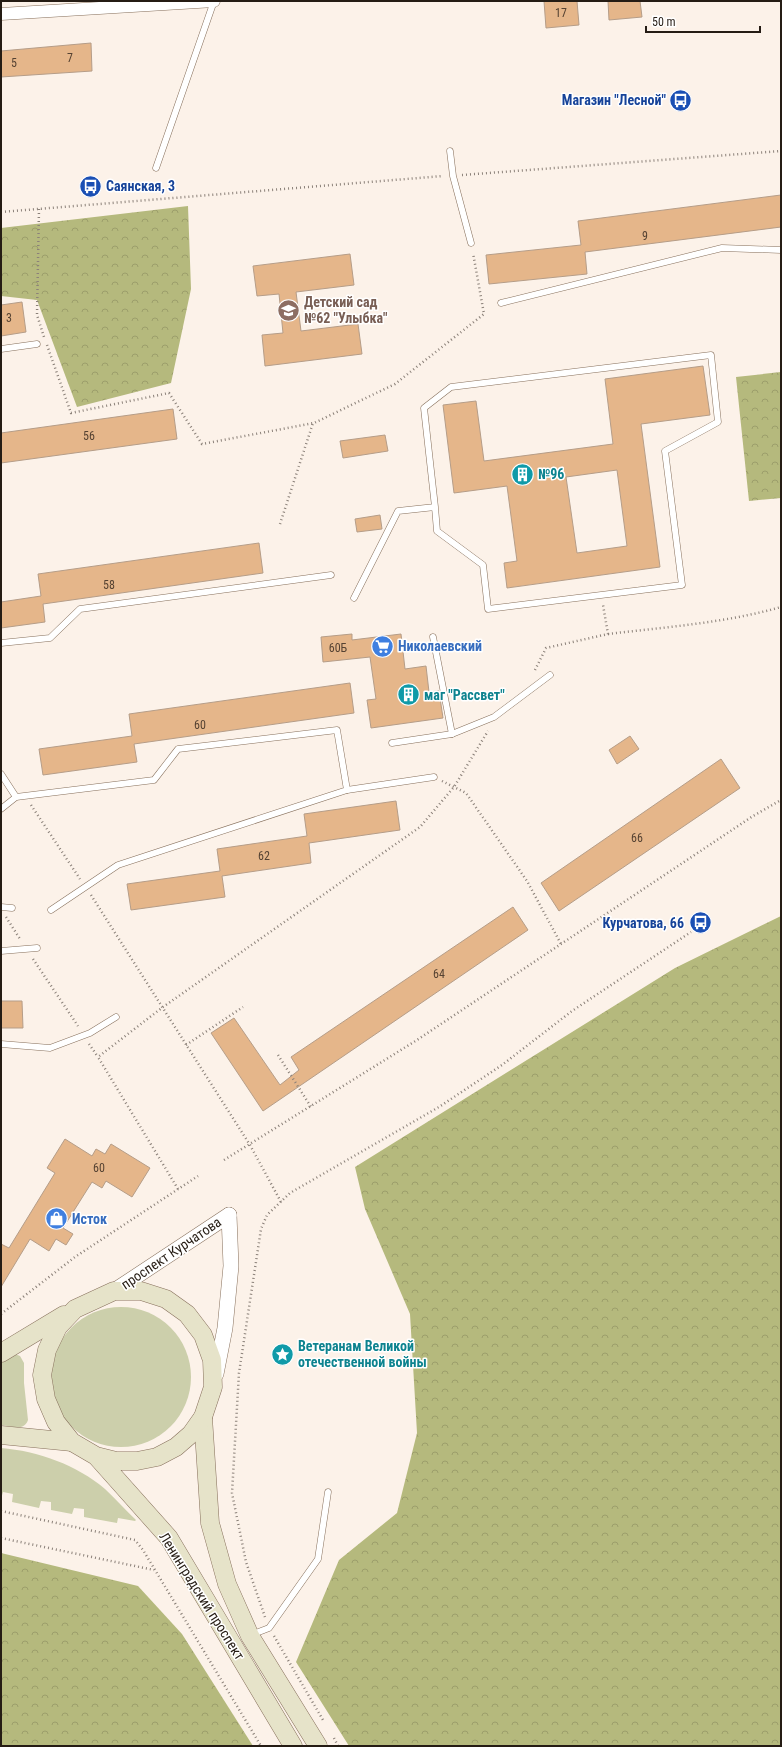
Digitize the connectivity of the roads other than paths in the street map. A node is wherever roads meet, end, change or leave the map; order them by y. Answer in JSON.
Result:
{"nodes":[{"id":1,"x":214,"y":1,"type":"edge"},
{"id":2,"x":1,"y":14,"type":"edge"},
{"id":3,"x":450,"y":151,"type":"dead end"},
{"id":4,"x":156,"y":168,"type":"dead end"},
{"id":5,"x":471,"y":243,"type":"road end"},
{"id":6,"x":781,"y":250,"type":"edge"},
{"id":7,"x":501,"y":303,"type":"dead end"},
{"id":8,"x":37,"y":344,"type":"dead end"},
{"id":9,"x":1,"y":348,"type":"edge"},
{"id":10,"x":435,"y":507,"type":"junction"},
{"id":11,"x":331,"y":575,"type":"dead end"},
{"id":12,"x":354,"y":598,"type":"dead end"},
{"id":13,"x":433,"y":637,"type":"dead end"},
{"id":14,"x":1,"y":643,"type":"edge"},
{"id":15,"x":550,"y":675,"type":"dead end"},
{"id":16,"x":452,"y":734,"type":"junction"},
{"id":17,"x":392,"y":742,"type":"dead end"},
{"id":18,"x":1,"y":774,"type":"edge"},
{"id":19,"x":434,"y":777,"type":"road end"},
{"id":20,"x":347,"y":790,"type":"junction"},
{"id":21,"x":16,"y":797,"type":"junction"},
{"id":22,"x":1,"y":809,"type":"edge"},
{"id":23,"x":1,"y":907,"type":"edge"},
{"id":24,"x":12,"y":908,"type":"dead end"},
{"id":25,"x":51,"y":910,"type":"dead end"},
{"id":26,"x":37,"y":948,"type":"dead end"},
{"id":27,"x":1,"y":951,"type":"edge"},
{"id":28,"x":116,"y":1017,"type":"dead end"},
{"id":29,"x":1,"y":1044,"type":"edge"},
{"id":30,"x":114,"y":1291,"type":"junction"},
{"id":31,"x":75,"y":1309,"type":"junction"},
{"id":32,"x":1,"y":1353,"type":"edge"},
{"id":33,"x":213,"y":1387,"type":"junction"},
{"id":34,"x":203,"y":1417,"type":"junction"},
{"id":35,"x":1,"y":1435,"type":"edge"},
{"id":36,"x":72,"y":1442,"type":"junction"},
{"id":37,"x":96,"y":1456,"type":"junction"},
{"id":38,"x":328,"y":1492,"type":"dead end"},
{"id":39,"x":250,"y":1636,"type":"junction"},
{"id":40,"x":293,"y":1746,"type":"edge"},
{"id":41,"x":318,"y":1746,"type":"edge"}],
"edges":[{"from":1,"to":2,"type":"street"},
{"from":1,"to":4,"type":"lane"},
{"from":3,"to":5,"type":"lane"},
{"from":6,"to":7,"type":"lane"},
{"from":8,"to":9,"type":"lane"},
{"from":10,"to":10,"type":"lane"},
{"from":10,"to":12,"type":"lane"},
{"from":11,"to":14,"type":"lane"},
{"from":13,"to":16,"type":"lane"},
{"from":15,"to":16,"type":"lane"},
{"from":16,"to":17,"type":"lane"},
{"from":18,"to":21,"type":"lane"},
{"from":19,"to":20,"type":"lane"},
{"from":20,"to":21,"type":"lane"},
{"from":20,"to":25,"type":"lane"},
{"from":21,"to":22,"type":"lane"},
{"from":23,"to":24,"type":"lane"},
{"from":26,"to":27,"type":"lane"},
{"from":28,"to":29,"type":"lane"},
{"from":30,"to":31,"type":"main road"},
{"from":30,"to":33,"type":"main road"},
{"from":30,"to":33,"type":"street","name":"проспект Курчатова"},
{"from":31,"to":32,"type":"main road"},
{"from":31,"to":36,"type":"main road"},
{"from":33,"to":34,"type":"main road"},
{"from":34,"to":37,"type":"main road"},
{"from":34,"to":39,"type":"main road","name":"Ленинградский проспект"},
{"from":35,"to":36,"type":"main road"},
{"from":36,"to":37,"type":"main road"},
{"from":37,"to":40,"type":"main road","name":"Ленинградский проспект"},
{"from":38,"to":39,"type":"lane"},
{"from":39,"to":41,"type":"main road","name":"Ленинградский проспект"}]}
